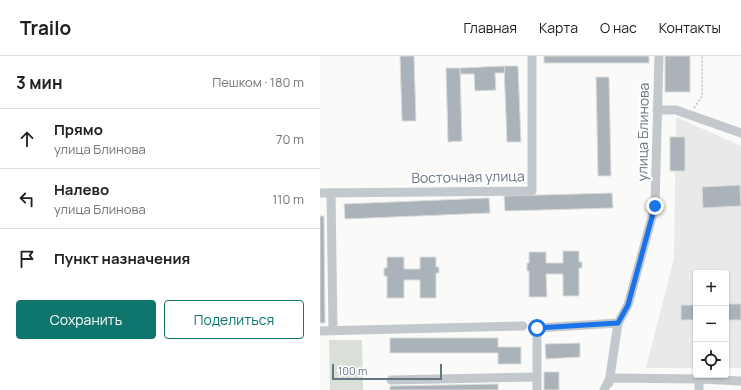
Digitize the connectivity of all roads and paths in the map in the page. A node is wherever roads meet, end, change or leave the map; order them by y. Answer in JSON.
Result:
{"nodes":[{"id":1,"x":532,"y":56,"type":"edge"},
{"id":2,"x":659,"y":56,"type":"edge"},
{"id":3,"x":702,"y":56,"type":"edge"},
{"id":4,"x":657,"y":110,"type":"junction"},
{"id":5,"x":690,"y":115,"type":"junction"},
{"id":6,"x":741,"y":132,"type":"edge"},
{"id":7,"x":320,"y":193,"type":"edge"},
{"id":8,"x":331,"y":193,"type":"junction"},
{"id":9,"x":618,"y":323,"type":"junction"},
{"id":10,"x":523,"y":326,"type":"dead end"},
{"id":11,"x":333,"y":330,"type":"junction"},
{"id":12,"x":320,"y":331,"type":"edge"},
{"id":13,"x":537,"y":378,"type":"junction"},
{"id":14,"x":610,"y":378,"type":"junction"},
{"id":15,"x":699,"y":379,"type":"junction"},
{"id":16,"x":391,"y":380,"type":"dead end"},
{"id":17,"x":741,"y":381,"type":"edge"},
{"id":18,"x":537,"y":390,"type":"edge"},
{"id":19,"x":604,"y":390,"type":"edge"},
{"id":20,"x":607,"y":390,"type":"edge"},
{"id":21,"x":700,"y":390,"type":"edge"}],
"edges":[{"from":1,"to":8,"type":"street","name":"Восточная улица"},
{"from":2,"to":4,"type":"street","name":"улица Блинова"},
{"from":3,"to":5,"type":"path"},
{"from":4,"to":5,"type":"street"},
{"from":4,"to":9,"type":"street","name":"улица Блинова"},
{"from":5,"to":6,"type":"street"},
{"from":7,"to":8,"type":"street","name":"Восточная улица"},
{"from":8,"to":11,"type":"street"},
{"from":9,"to":13,"type":"street"},
{"from":9,"to":14,"type":"street"},
{"from":10,"to":11,"type":"street"},
{"from":11,"to":12,"type":"street"},
{"from":13,"to":16,"type":"street"},
{"from":13,"to":18,"type":"street"},
{"from":14,"to":15,"type":"street"},
{"from":14,"to":19,"type":"street"},
{"from":14,"to":20,"type":"street"},
{"from":15,"to":17,"type":"street"},
{"from":15,"to":21,"type":"street"}]}
